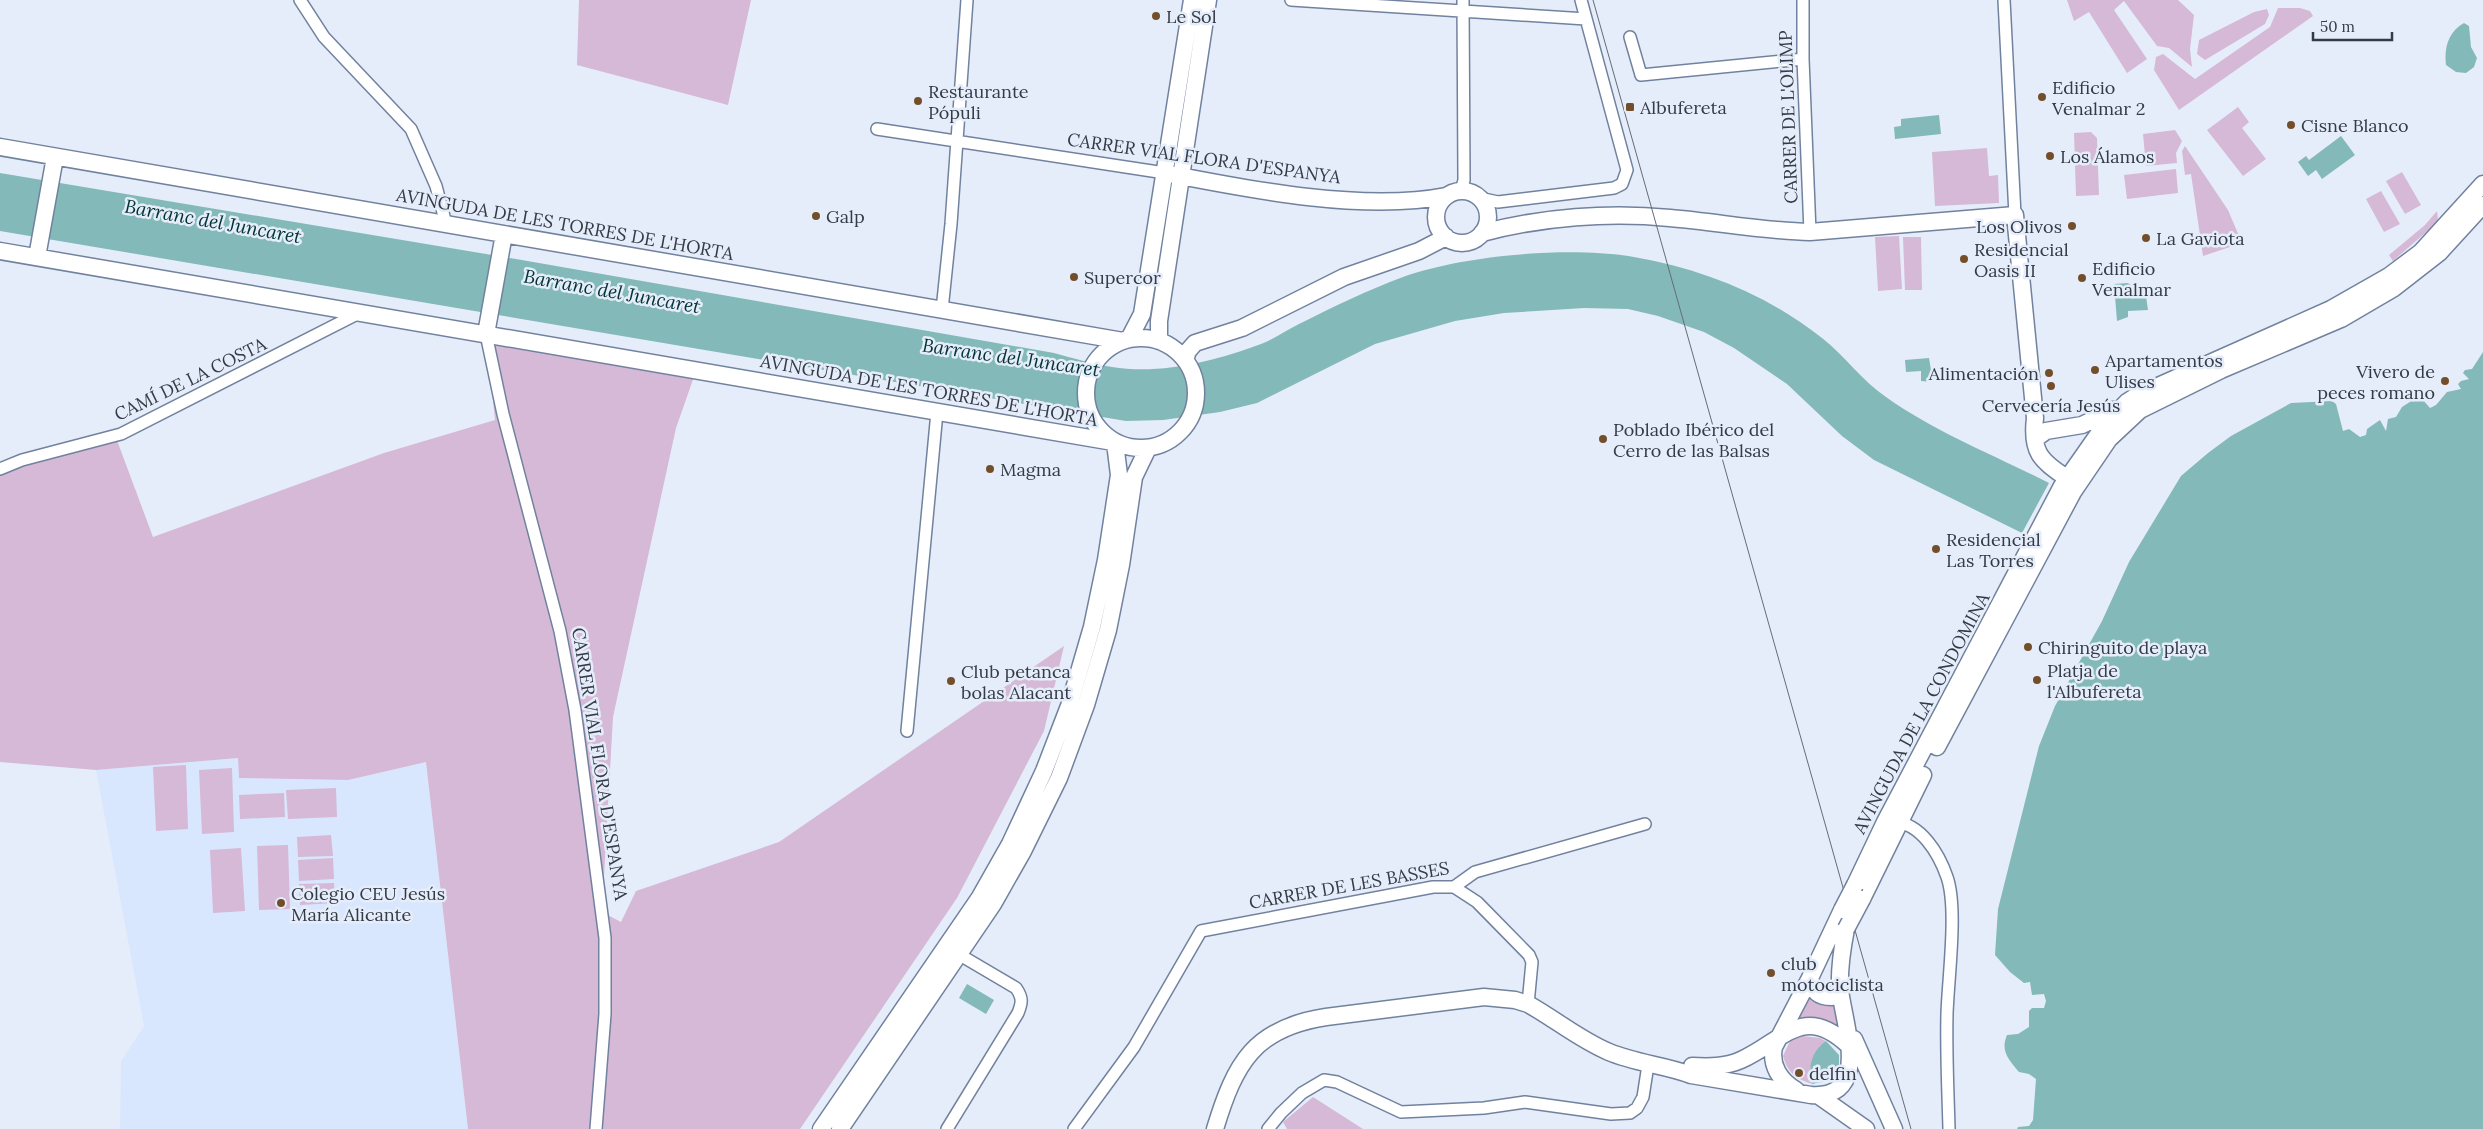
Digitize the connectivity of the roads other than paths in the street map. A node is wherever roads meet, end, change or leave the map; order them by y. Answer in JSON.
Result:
{"nodes":[{"id":1,"x":300,"y":0,"type":"edge"},
{"id":2,"x":967,"y":0,"type":"edge"},
{"id":3,"x":1192,"y":0,"type":"edge"},
{"id":4,"x":1208,"y":0,"type":"edge"},
{"id":5,"x":1292,"y":0,"type":"edge"},
{"id":6,"x":1581,"y":0,"type":"edge"},
{"id":7,"x":1803,"y":0,"type":"edge"},
{"id":8,"x":2004,"y":0,"type":"edge"},
{"id":9,"x":1463,"y":5,"type":"edge"},
{"id":10,"x":1586,"y":19,"type":"junction"},
{"id":11,"x":1630,"y":37,"type":"dead end"},
{"id":12,"x":1802,"y":59,"type":"junction"},
{"id":13,"x":877,"y":129,"type":"dead end"},
{"id":14,"x":957,"y":141,"type":"junction"},
{"id":15,"x":0,"y":147,"type":"edge"},
{"id":16,"x":54,"y":163,"type":"junction"},
{"id":17,"x":1172,"y":174,"type":"junction"},
{"id":18,"x":2483,"y":184,"type":"edge"},
{"id":19,"x":1454,"y":193,"type":"junction"},
{"id":20,"x":1483,"y":205,"type":"junction"},
{"id":21,"x":2483,"y":206,"type":"edge"},
{"id":22,"x":2015,"y":215,"type":"junction"},
{"id":23,"x":1519,"y":223,"type":"junction"},
{"id":24,"x":446,"y":224,"type":"junction"},
{"id":25,"x":1810,"y":232,"type":"junction"},
{"id":26,"x":1482,"y":233,"type":"junction"},
{"id":27,"x":504,"y":234,"type":"junction"},
{"id":28,"x":1446,"y":237,"type":"junction"},
{"id":29,"x":39,"y":250,"type":"junction"},
{"id":30,"x":0,"y":251,"type":"edge"},
{"id":31,"x":942,"y":310,"type":"junction"},
{"id":32,"x":361,"y":312,"type":"junction"},
{"id":33,"x":486,"y":334,"type":"junction"},
{"id":34,"x":1126,"y":340,"type":"junction"},
{"id":35,"x":1159,"y":341,"type":"junction"},
{"id":36,"x":1185,"y":360,"type":"junction"},
{"id":37,"x":2127,"y":402,"type":"junction"},
{"id":38,"x":937,"y":412,"type":"junction"},
{"id":39,"x":2041,"y":435,"type":"junction"},
{"id":40,"x":1114,"y":443,"type":"junction"},
{"id":41,"x":1148,"y":448,"type":"junction"},
{"id":42,"x":0,"y":469,"type":"edge"},
{"id":43,"x":2071,"y":483,"type":"junction"},
{"id":44,"x":907,"y":731,"type":"dead end"},
{"id":45,"x":1892,"y":822,"type":"junction"},
{"id":46,"x":1645,"y":824,"type":"dead end"},
{"id":47,"x":1454,"y":887,"type":"junction"},
{"id":48,"x":1859,"y":892,"type":"junction"},
{"id":49,"x":960,"y":955,"type":"junction"},
{"id":50,"x":1810,"y":978,"type":"junction"},
{"id":51,"x":1840,"y":989,"type":"junction"},
{"id":52,"x":1528,"y":1004,"type":"junction"},
{"id":53,"x":1793,"y":1007,"type":"junction"},
{"id":54,"x":1845,"y":1018,"type":"junction"},
{"id":55,"x":1780,"y":1036,"type":"junction"},
{"id":56,"x":1849,"y":1048,"type":"junction"},
{"id":57,"x":1750,"y":1055,"type":"junction"},
{"id":58,"x":1648,"y":1065,"type":"junction"},
{"id":59,"x":1673,"y":1069,"type":"junction"},
{"id":60,"x":1868,"y":1072,"type":"junction"},
{"id":61,"x":1800,"y":1092,"type":"junction"},
{"id":62,"x":1819,"y":1096,"type":"junction"},
{"id":63,"x":596,"y":1129,"type":"edge"},
{"id":64,"x":822,"y":1129,"type":"edge"},
{"id":65,"x":840,"y":1129,"type":"edge"},
{"id":66,"x":947,"y":1129,"type":"edge"},
{"id":67,"x":1074,"y":1129,"type":"edge"},
{"id":68,"x":1215,"y":1129,"type":"edge"},
{"id":69,"x":1268,"y":1129,"type":"edge"},
{"id":70,"x":1866,"y":1129,"type":"edge"},
{"id":71,"x":1894,"y":1129,"type":"edge"},
{"id":72,"x":1949,"y":1129,"type":"edge"}],
"edges":[{"from":1,"to":24,"type":"street"},
{"from":2,"to":14,"type":"street"},
{"from":3,"to":17,"type":"main road"},
{"from":4,"to":17,"type":"main road"},
{"from":5,"to":9,"type":"street"},
{"from":6,"to":10,"type":"street"},
{"from":7,"to":12,"type":"street","name":"CARRER DE L'OLIMP"},
{"from":8,"to":22,"type":"street"},
{"from":9,"to":10,"type":"street"},
{"from":9,"to":19,"type":"street"},
{"from":10,"to":20,"type":"street"},
{"from":11,"to":12,"type":"street"},
{"from":12,"to":25,"type":"street","name":"CARRER DE L'OLIMP"},
{"from":13,"to":14,"type":"street","name":"CARRER VIAL FLORA D'ESPANYA"},
{"from":14,"to":17,"type":"street","name":"CARRER VIAL FLORA D'ESPANYA"},
{"from":14,"to":31,"type":"street"},
{"from":15,"to":16,"type":"main road","name":"AVINGUDA DE LES TORRES DE L'HORTA"},
{"from":16,"to":24,"type":"main road","name":"AVINGUDA DE LES TORRES DE L'HORTA"},
{"from":16,"to":29,"type":"main road"},
{"from":17,"to":19,"type":"main road","name":"CARRER VIAL FLORA D'ESPANYA"},
{"from":17,"to":34,"type":"main road"},
{"from":17,"to":35,"type":"main road"},
{"from":18,"to":37,"type":"main road","name":"AVINGUDA DE LA CONDOMINA"},
{"from":19,"to":20,"type":"main road"},
{"from":19,"to":28,"type":"main road"},
{"from":20,"to":23,"type":"main road"},
{"from":20,"to":26,"type":"main road"},
{"from":21,"to":43,"type":"main road","name":"AVINGUDA DE LA CONDOMINA"},
{"from":22,"to":25,"type":"main road"},
{"from":22,"to":39,"type":"main road"},
{"from":23,"to":25,"type":"main road"},
{"from":23,"to":26,"type":"main road"},
{"from":24,"to":27,"type":"main road","name":"AVINGUDA DE LES TORRES DE L'HORTA"},
{"from":26,"to":28,"type":"main road"},
{"from":27,"to":31,"type":"main road","name":"AVINGUDA DE LES TORRES DE L'HORTA"},
{"from":27,"to":33,"type":"main road","name":"CARRER VIAL FLORA D'ESPANYA"},
{"from":28,"to":36,"type":"main road"},
{"from":29,"to":30,"type":"main road","name":"AVINGUDA DE LES TORRES DE L'HORTA"},
{"from":29,"to":32,"type":"main road","name":"AVINGUDA DE LES TORRES DE L'HORTA"},
{"from":31,"to":34,"type":"main road","name":"AVINGUDA DE LES TORRES DE L'HORTA"},
{"from":32,"to":33,"type":"main road","name":"AVINGUDA DE LES TORRES DE L'HORTA"},
{"from":32,"to":42,"type":"street","name":"CAMÍ DE LA COSTA"},
{"from":33,"to":38,"type":"main road","name":"AVINGUDA DE LES TORRES DE L'HORTA"},
{"from":33,"to":63,"type":"street","name":"CARRER VIAL FLORA D'ESPANYA"},
{"from":34,"to":35,"type":"main road"},
{"from":34,"to":40,"type":"main road"},
{"from":35,"to":36,"type":"main road"},
{"from":36,"to":41,"type":"main road"},
{"from":37,"to":39,"type":"main road"},
{"from":37,"to":43,"type":"main road","name":"AVINGUDA DE LA CONDOMINA"},
{"from":38,"to":40,"type":"main road","name":"AVINGUDA DE LES TORRES DE L'HORTA"},
{"from":38,"to":44,"type":"street"},
{"from":39,"to":43,"type":"main road"},
{"from":40,"to":41,"type":"main road"},
{"from":40,"to":64,"type":"main road"},
{"from":41,"to":49,"type":"main road"},
{"from":43,"to":45,"type":"main road","name":"AVINGUDA DE LA CONDOMINA"},
{"from":45,"to":48,"type":"main road","name":"AVINGUDA DE LA CONDOMINA"},
{"from":45,"to":72,"type":"street"},
{"from":46,"to":47,"type":"street","name":"CARRER DE LES BASSES"},
{"from":47,"to":52,"type":"street"},
{"from":47,"to":67,"type":"street","name":"CARRER DE LES BASSES"},
{"from":48,"to":50,"type":"main road","name":"AVINGUDA DE LA CONDOMINA","bridge":true},
{"from":48,"to":51,"type":"main road","name":"AVINGUDA DE LA CONDOMINA","bridge":true},
{"from":49,"to":65,"type":"main road"},
{"from":49,"to":66,"type":"street"},
{"from":50,"to":51,"type":"main road"},
{"from":50,"to":53,"type":"main road","name":"AVINGUDA DE LA CONDOMINA"},
{"from":51,"to":54,"type":"main road","name":"AVINGUDA DE LA CONDOMINA"},
{"from":52,"to":58,"type":"main road"},
{"from":52,"to":68,"type":"main road"},
{"from":53,"to":55,"type":"main road","name":"AVINGUDA DE LA CONDOMINA"},
{"from":53,"to":57,"type":"main road","name":"AVINGUDA DE LA CONDOMINA"},
{"from":54,"to":56,"type":"main road","name":"AVINGUDA DE LA CONDOMINA"},
{"from":54,"to":60,"type":"main road"},
{"from":55,"to":56,"type":"main road"},
{"from":55,"to":57,"type":"main road"},
{"from":55,"to":61,"type":"main road"},
{"from":56,"to":60,"type":"main road"},
{"from":56,"to":62,"type":"main road"},
{"from":57,"to":59,"type":"main road"},
{"from":58,"to":59,"type":"main road"},
{"from":58,"to":69,"type":"street"},
{"from":59,"to":61,"type":"main road"},
{"from":60,"to":71,"type":"main road"},
{"from":61,"to":62,"type":"main road"},
{"from":62,"to":70,"type":"main road"}]}
